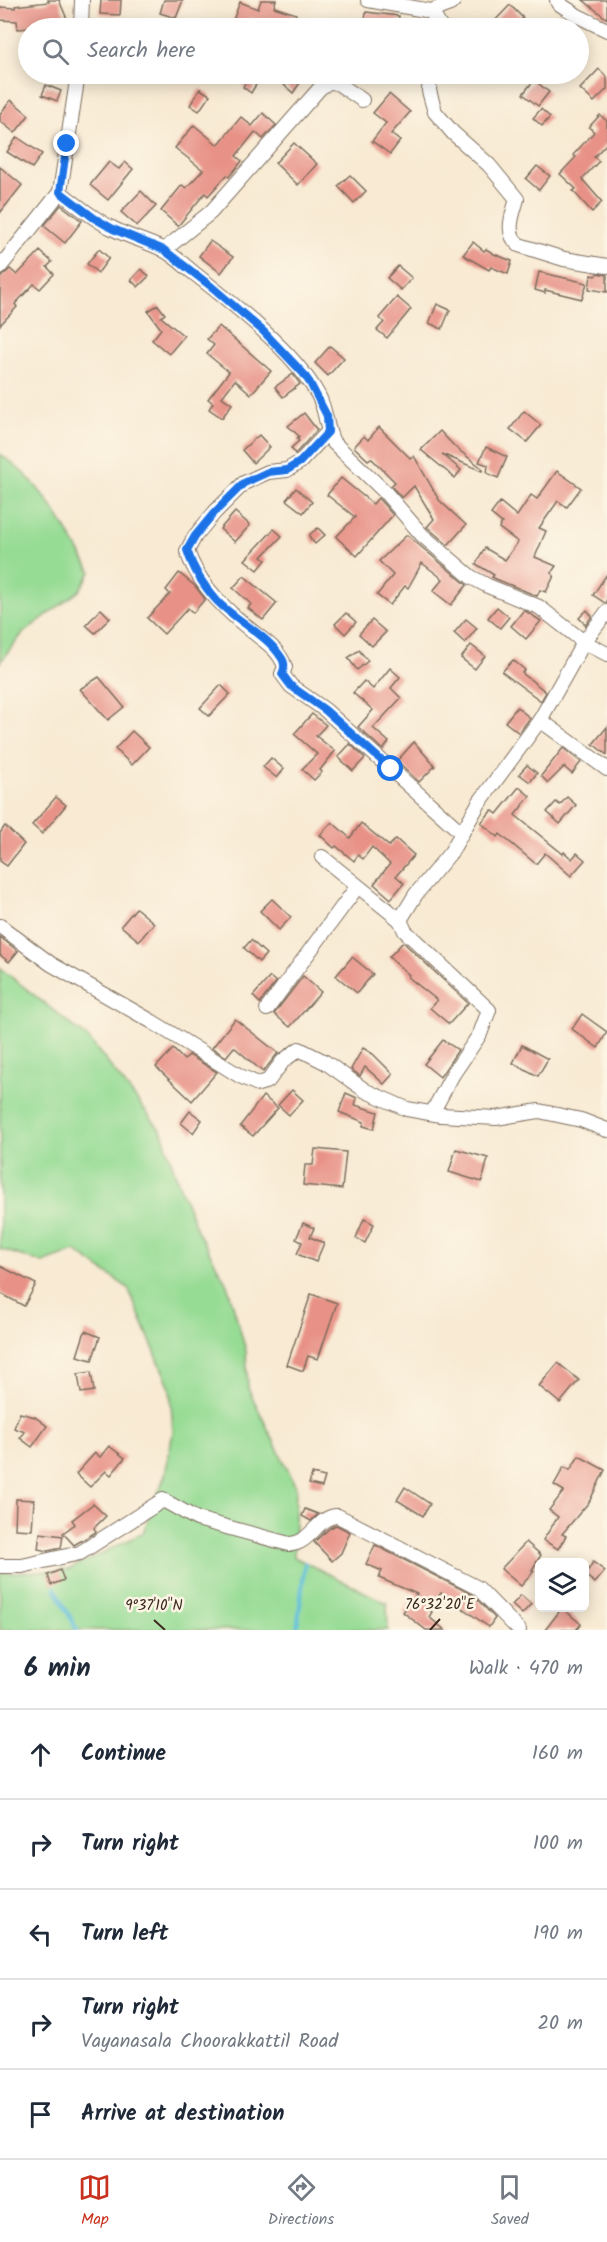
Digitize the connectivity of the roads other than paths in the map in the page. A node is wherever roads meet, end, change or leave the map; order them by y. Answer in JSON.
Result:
{"nodes":[{"id":1,"x":82,"y":0,"type":"edge"},
{"id":2,"x":368,"y":0,"type":"edge"},
{"id":3,"x":454,"y":0,"type":"edge"},
{"id":4,"x":557,"y":0,"type":"edge"},
{"id":5,"x":431,"y":11,"type":"junction"},
{"id":6,"x":81,"y":18,"type":"edge"},
{"id":7,"x":435,"y":18,"type":"edge"},
{"id":8,"x":582,"y":18,"type":"edge"},
{"id":9,"x":589,"y":21,"type":"edge"},
{"id":10,"x":607,"y":30,"type":"edge"},
{"id":11,"x":76,"y":84,"type":"edge"},
{"id":12,"x":326,"y":84,"type":"edge"},
{"id":13,"x":339,"y":84,"type":"edge"},
{"id":14,"x":429,"y":84,"type":"edge"},
{"id":15,"x":362,"y":100,"type":"dead end"},
{"id":16,"x":60,"y":192,"type":"junction"},
{"id":17,"x":164,"y":250,"type":"junction"},
{"id":18,"x":607,"y":266,"type":"edge"},
{"id":19,"x":0,"y":267,"type":"edge"},
{"id":20,"x":328,"y":432,"type":"junction"},
{"id":21,"x":607,"y":612,"type":"edge"},
{"id":22,"x":584,"y":642,"type":"junction"},
{"id":23,"x":607,"y":654,"type":"edge"},
{"id":24,"x":540,"y":720,"type":"junction"},
{"id":25,"x":607,"y":769,"type":"edge"},
{"id":26,"x":462,"y":833,"type":"junction"},
{"id":27,"x":322,"y":857,"type":"dead end"},
{"id":28,"x":357,"y":887,"type":"junction"},
{"id":29,"x":400,"y":920,"type":"junction"},
{"id":30,"x":0,"y":926,"type":"edge"},
{"id":31,"x":267,"y":1009,"type":"dead end"},
{"id":32,"x":432,"y":1113,"type":"junction"},
{"id":33,"x":607,"y":1130,"type":"edge"},
{"id":34,"x":0,"y":1566,"type":"edge"},
{"id":35,"x":519,"y":1630,"type":"edge"}],
"edges":[{"from":1,"to":6,"type":"street"},
{"from":2,"to":5,"type":"street"},
{"from":3,"to":5,"type":"street"},
{"from":4,"to":8,"type":"street"},
{"from":5,"to":7,"type":"street"},
{"from":9,"to":10,"type":"street"},
{"from":11,"to":16,"type":"street"},
{"from":12,"to":17,"type":"street"},
{"from":13,"to":15,"type":"street"},
{"from":14,"to":18,"type":"street"},
{"from":16,"to":17,"type":"street"},
{"from":16,"to":19,"type":"street"},
{"from":17,"to":20,"type":"street"},
{"from":20,"to":22,"type":"street"},
{"from":20,"to":26,"type":"street"},
{"from":21,"to":22,"type":"street"},
{"from":22,"to":23,"type":"street"},
{"from":22,"to":24,"type":"street"},
{"from":24,"to":25,"type":"street"},
{"from":24,"to":26,"type":"street"},
{"from":26,"to":29,"type":"street"},
{"from":27,"to":28,"type":"street"},
{"from":28,"to":29,"type":"street"},
{"from":28,"to":31,"type":"street"},
{"from":29,"to":32,"type":"street"},
{"from":30,"to":32,"type":"street"},
{"from":32,"to":33,"type":"street"},
{"from":34,"to":35,"type":"street"}]}
